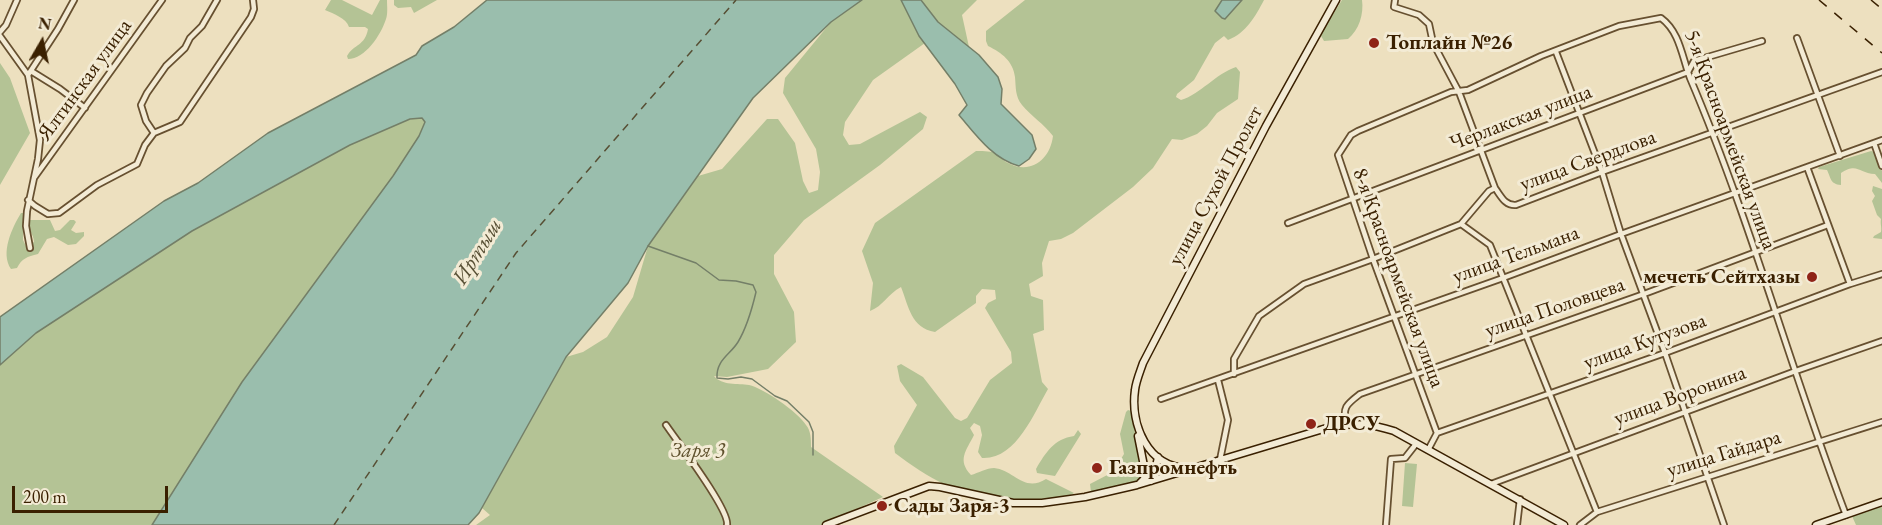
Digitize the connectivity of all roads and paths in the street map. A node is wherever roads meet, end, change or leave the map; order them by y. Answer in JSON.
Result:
{"nodes":[{"id":1,"x":17,"y":0,"type":"edge"},
{"id":2,"x":74,"y":0,"type":"edge"},
{"id":3,"x":162,"y":0,"type":"edge"},
{"id":4,"x":217,"y":0,"type":"edge"},
{"id":5,"x":253,"y":0,"type":"edge"},
{"id":6,"x":1336,"y":0,"type":"edge"},
{"id":7,"x":1395,"y":0,"type":"edge"},
{"id":8,"x":1402,"y":0,"type":"edge"},
{"id":9,"x":0,"y":34,"type":"edge"},
{"id":10,"x":1797,"y":38,"type":"dead end"},
{"id":11,"x":1762,"y":41,"type":"dead end"},
{"id":12,"x":1556,"y":52,"type":"junction"},
{"id":13,"x":1688,"y":72,"type":"junction"},
{"id":14,"x":1882,"y":72,"type":"edge"},
{"id":15,"x":29,"y":73,"type":"junction"},
{"id":16,"x":1459,"y":92,"type":"junction"},
{"id":17,"x":1818,"y":94,"type":"junction"},
{"id":18,"x":85,"y":108,"type":"junction"},
{"id":19,"x":1579,"y":114,"type":"junction"},
{"id":20,"x":1713,"y":132,"type":"junction"},
{"id":21,"x":154,"y":133,"type":"junction"},
{"id":22,"x":1882,"y":140,"type":"edge"},
{"id":23,"x":1874,"y":143,"type":"junction"},
{"id":24,"x":1481,"y":151,"type":"junction"},
{"id":25,"x":1840,"y":156,"type":"junction"},
{"id":26,"x":1882,"y":166,"type":"edge"},
{"id":27,"x":1807,"y":167,"type":"junction"},
{"id":28,"x":1602,"y":172,"type":"junction"},
{"id":29,"x":33,"y":179,"type":"junction"},
{"id":30,"x":1495,"y":188,"type":"junction"},
{"id":31,"x":1734,"y":194,"type":"junction"},
{"id":32,"x":28,"y":200,"type":"junction"},
{"id":33,"x":1353,"y":200,"type":"junction"},
{"id":34,"x":1288,"y":223,"type":"dead end"},
{"id":35,"x":1461,"y":224,"type":"junction"},
{"id":36,"x":1828,"y":225,"type":"junction"},
{"id":37,"x":1621,"y":234,"type":"junction"},
{"id":38,"x":30,"y":248,"type":"dead end"},
{"id":39,"x":1755,"y":254,"type":"junction"},
{"id":40,"x":1373,"y":259,"type":"junction"},
{"id":41,"x":1882,"y":274,"type":"edge"},
{"id":42,"x":1503,"y":278,"type":"junction"},
{"id":43,"x":1850,"y":284,"type":"junction"},
{"id":44,"x":1644,"y":294,"type":"junction"},
{"id":45,"x":1775,"y":312,"type":"junction"},
{"id":46,"x":1394,"y":317,"type":"junction"},
{"id":47,"x":1526,"y":336,"type":"junction"},
{"id":48,"x":1882,"y":341,"type":"edge"},
{"id":49,"x":1665,"y":352,"type":"junction"},
{"id":50,"x":1796,"y":371,"type":"junction"},
{"id":51,"x":1234,"y":374,"type":"junction"},
{"id":52,"x":1415,"y":374,"type":"junction"},
{"id":53,"x":1218,"y":380,"type":"junction"},
{"id":54,"x":1549,"y":393,"type":"junction"},
{"id":55,"x":1161,"y":399,"type":"dead end"},
{"id":56,"x":1684,"y":412,"type":"junction"},
{"id":57,"x":1882,"y":422,"type":"edge"},
{"id":58,"x":1346,"y":424,"type":"junction"},
{"id":59,"x":666,"y":425,"type":"dead end"},
{"id":60,"x":1137,"y":426,"type":"junction"},
{"id":61,"x":1437,"y":433,"type":"junction"},
{"id":62,"x":1818,"y":441,"type":"junction"},
{"id":63,"x":1416,"y":444,"type":"junction"},
{"id":64,"x":1428,"y":450,"type":"junction"},
{"id":65,"x":1574,"y":452,"type":"junction"},
{"id":66,"x":1158,"y":457,"type":"junction"},
{"id":67,"x":1220,"y":460,"type":"junction"},
{"id":68,"x":1191,"y":468,"type":"junction"},
{"id":69,"x":1708,"y":477,"type":"junction"},
{"id":70,"x":1150,"y":480,"type":"junction"},
{"id":71,"x":1491,"y":484,"type":"junction"},
{"id":72,"x":1137,"y":485,"type":"junction"},
{"id":73,"x":1520,"y":499,"type":"junction"},
{"id":74,"x":1882,"y":502,"type":"edge"},
{"id":75,"x":1597,"y":512,"type":"junction"},
{"id":76,"x":1846,"y":515,"type":"junction"},
{"id":77,"x":727,"y":525,"type":"edge"},
{"id":78,"x":826,"y":525,"type":"edge"},
{"id":79,"x":1386,"y":525,"type":"edge"},
{"id":80,"x":1517,"y":525,"type":"edge"},
{"id":81,"x":1564,"y":525,"type":"edge"},
{"id":82,"x":1580,"y":525,"type":"edge"},
{"id":83,"x":1724,"y":525,"type":"edge"},
{"id":84,"x":1816,"y":525,"type":"edge"}],
"edges":[{"from":1,"to":9,"type":"street"},
{"from":2,"to":15,"type":"street"},
{"from":3,"to":18,"type":"street","name":"Ялтинская улица"},
{"from":4,"to":21,"type":"street"},
{"from":5,"to":21,"type":"street"},
{"from":6,"to":60,"type":"main road","name":"улица Сухой Пролет"},
{"from":7,"to":8,"type":"street"},
{"from":7,"to":16,"type":"street"},
{"from":9,"to":15,"type":"street"},
{"from":10,"to":17,"type":"street"},
{"from":11,"to":13,"type":"street","name":"Черлакская улица"},
{"from":12,"to":13,"type":"street","name":"5-я Красноармейская улица"},
{"from":12,"to":16,"type":"street"},
{"from":12,"to":19,"type":"street"},
{"from":13,"to":19,"type":"street","name":"Черлакская улица"},
{"from":13,"to":20,"type":"street","name":"5-я Красноармейская улица"},
{"from":14,"to":17,"type":"street","name":"улица Свердлова"},
{"from":15,"to":18,"type":"street"},
{"from":15,"to":29,"type":"street"},
{"from":16,"to":24,"type":"street"},
{"from":16,"to":33,"type":"street","name":"8-я Красноармейская улица"},
{"from":17,"to":20,"type":"street","name":"улица Свердлова"},
{"from":17,"to":25,"type":"street"},
{"from":18,"to":29,"type":"street","name":"Ялтинская улица"},
{"from":19,"to":24,"type":"street","name":"Черлакская улица"},
{"from":19,"to":28,"type":"street"},
{"from":20,"to":28,"type":"street","name":"улица Свердлова"},
{"from":20,"to":31,"type":"street","name":"5-я Красноармейская улица"},
{"from":21,"to":32,"type":"street"},
{"from":22,"to":23,"type":"street","name":"улица Тельмана"},
{"from":23,"to":25,"type":"street","name":"улица Тельмана"},
{"from":23,"to":26,"type":"street"},
{"from":24,"to":30,"type":"street"},
{"from":24,"to":33,"type":"street","name":"Черлакская улица"},
{"from":25,"to":27,"type":"street","name":"улица Тельмана"},
{"from":27,"to":31,"type":"street","name":"улица Тельмана"},
{"from":27,"to":36,"type":"street"},
{"from":28,"to":30,"type":"street","name":"улица Свердлова"},
{"from":28,"to":37,"type":"street"},
{"from":29,"to":32,"type":"street"},
{"from":30,"to":35,"type":"street","name":"улица Свердлова"},
{"from":31,"to":37,"type":"street","name":"улица Тельмана"},
{"from":31,"to":39,"type":"street","name":"5-я Красноармейская улица"},
{"from":32,"to":38,"type":"street"},
{"from":33,"to":34,"type":"street","name":"Черлакская улица"},
{"from":33,"to":40,"type":"street","name":"8-я Красноармейская улица"},
{"from":35,"to":40,"type":"street"},
{"from":35,"to":42,"type":"street"},
{"from":36,"to":39,"type":"street","name":"улица Половцева"},
{"from":36,"to":43,"type":"street"},
{"from":37,"to":42,"type":"street","name":"улица Тельмана"},
{"from":37,"to":44,"type":"street"},
{"from":39,"to":44,"type":"street","name":"улица Половцева"},
{"from":39,"to":45,"type":"street","name":"5-я Красноармейская улица"},
{"from":40,"to":46,"type":"street","name":"8-я Красноармейская улица"},
{"from":40,"to":51,"type":"street"},
{"from":41,"to":43,"type":"street","name":"улица Кутузова"},
{"from":42,"to":46,"type":"street","name":"улица Тельмана"},
{"from":42,"to":47,"type":"street"},
{"from":43,"to":45,"type":"street","name":"улица Кутузова"},
{"from":44,"to":47,"type":"street","name":"улица Половцева"},
{"from":44,"to":49,"type":"street"},
{"from":45,"to":49,"type":"street","name":"улица Кутузова"},
{"from":45,"to":50,"type":"street","name":"5-я Красноармейская улица"},
{"from":46,"to":51,"type":"street","name":"улица Тельмана"},
{"from":46,"to":52,"type":"street","name":"8-я Красноармейская улица"},
{"from":47,"to":52,"type":"street","name":"улица Половцева"},
{"from":47,"to":54,"type":"street"},
{"from":48,"to":50,"type":"street","name":"улица Воронина"},
{"from":49,"to":54,"type":"street","name":"улица Кутузова"},
{"from":49,"to":56,"type":"street"},
{"from":50,"to":56,"type":"street","name":"улица Воронина"},
{"from":50,"to":62,"type":"street","name":"5-я Красноармейская улица"},
{"from":51,"to":53,"type":"street","name":"улица Тельмана"},
{"from":52,"to":58,"type":"street","name":"улица Половцева"},
{"from":52,"to":61,"type":"street","name":"8-я Красноармейская улица"},
{"from":53,"to":55,"type":"street","name":"улица Тельмана"},
{"from":53,"to":67,"type":"street"},
{"from":54,"to":61,"type":"street","name":"улица Кутузова"},
{"from":54,"to":65,"type":"street"},
{"from":56,"to":65,"type":"street","name":"улица Воронина"},
{"from":56,"to":69,"type":"street"},
{"from":57,"to":62,"type":"street","name":"улица Гайдара"},
{"from":58,"to":63,"type":"main road"},
{"from":58,"to":67,"type":"main road"},
{"from":59,"to":77,"type":"street"},
{"from":60,"to":66,"type":"main road"},
{"from":60,"to":72,"type":"main road","name":"улица Сухой Пролет"},
{"from":61,"to":64,"type":"street"},
{"from":62,"to":69,"type":"street","name":"улица Гайдара"},
{"from":62,"to":76,"type":"street","name":"5-я Красноармейская улица"},
{"from":63,"to":64,"type":"main road"},
{"from":63,"to":79,"type":"street"},
{"from":64,"to":71,"type":"main road"},
{"from":65,"to":71,"type":"street","name":"улица Воронина"},
{"from":65,"to":75,"type":"street"},
{"from":66,"to":68,"type":"main road"},
{"from":66,"to":70,"type":"main road"},
{"from":67,"to":68,"type":"main road"},
{"from":68,"to":70,"type":"main road"},
{"from":69,"to":75,"type":"street","name":"улица Гайдара"},
{"from":69,"to":83,"type":"street"},
{"from":70,"to":72,"type":"main road"},
{"from":71,"to":73,"type":"main road"},
{"from":72,"to":78,"type":"main road"},
{"from":73,"to":80,"type":"street"},
{"from":73,"to":81,"type":"main road"},
{"from":74,"to":76,"type":"main road"},
{"from":75,"to":82,"type":"street","name":"улица Гайдара"},
{"from":76,"to":84,"type":"main road"}]}
